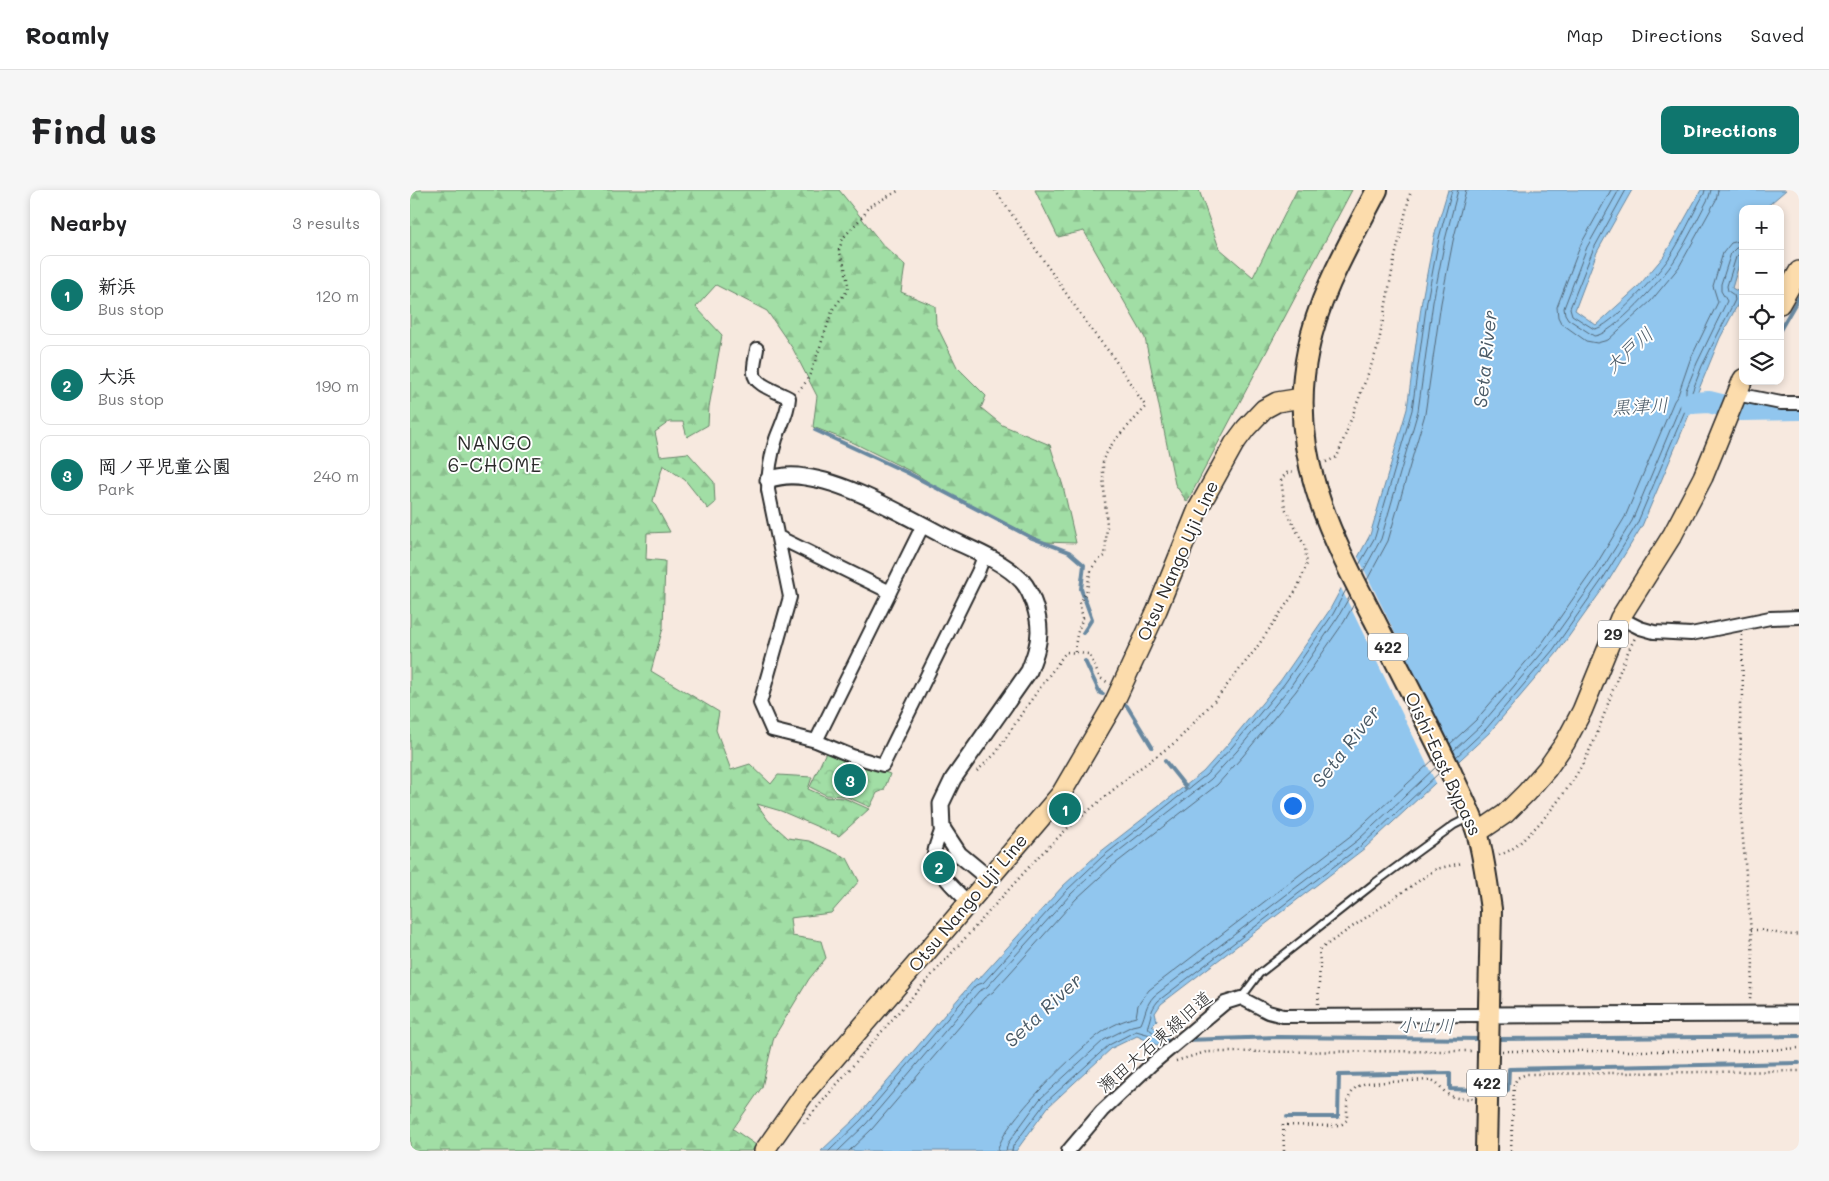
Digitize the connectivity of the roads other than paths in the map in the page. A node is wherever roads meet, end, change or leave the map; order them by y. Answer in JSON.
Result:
{"nodes":[{"id":1,"x":1377,"y":190,"type":"edge"},
{"id":2,"x":1799,"y":271,"type":"edge"},
{"id":3,"x":1784,"y":297,"type":"edge"},
{"id":4,"x":756,"y":349,"type":"dead end"},
{"id":5,"x":1302,"y":398,"type":"junction"},
{"id":6,"x":1734,"y":398,"type":"edge"},
{"id":7,"x":1799,"y":403,"type":"edge"},
{"id":8,"x":768,"y":480,"type":"junction"},
{"id":9,"x":924,"y":525,"type":"junction"},
{"id":10,"x":778,"y":537,"type":"junction"},
{"id":11,"x":984,"y":556,"type":"junction"},
{"id":12,"x":890,"y":592,"type":"junction"},
{"id":13,"x":1799,"y":617,"type":"edge"},
{"id":14,"x":1620,"y":618,"type":"junction"},
{"id":15,"x":816,"y":741,"type":"junction"},
{"id":16,"x":1474,"y":825,"type":"junction"},
{"id":17,"x":942,"y":828,"type":"junction"},
{"id":18,"x":988,"y":878,"type":"junction"},
{"id":19,"x":968,"y":902,"type":"junction"},
{"id":20,"x":1241,"y":998,"type":"junction"},
{"id":21,"x":1799,"y":1014,"type":"edge"},
{"id":22,"x":1490,"y":1015,"type":"junction"},
{"id":23,"x":764,"y":1151,"type":"edge"},
{"id":24,"x":1068,"y":1151,"type":"edge"},
{"id":25,"x":1486,"y":1151,"type":"edge"}],
"edges":[{"from":1,"to":5,"type":"highway","number":"422"},
{"from":2,"to":3,"type":"main road"},
{"from":4,"to":8,"type":"street"},
{"from":5,"to":16,"type":"highway","name":"Oishi-East Bypass","number":"422"},
{"from":5,"to":18,"type":"main road","name":"Otsu Nango Uji Line"},
{"from":6,"to":7,"type":"street"},
{"from":6,"to":14,"type":"main road","number":"29"},
{"from":8,"to":9,"type":"street"},
{"from":8,"to":10,"type":"street"},
{"from":9,"to":11,"type":"street"},
{"from":9,"to":12,"type":"street"},
{"from":10,"to":12,"type":"street"},
{"from":10,"to":15,"type":"street"},
{"from":11,"to":15,"type":"street"},
{"from":11,"to":17,"type":"street"},
{"from":12,"to":15,"type":"street"},
{"from":13,"to":14,"type":"street"},
{"from":14,"to":16,"type":"main road","number":"29"},
{"from":16,"to":20,"type":"lane"},
{"from":16,"to":22,"type":"highway","name":"Oishi-East Bypass","number":"422"},
{"from":17,"to":18,"type":"street"},
{"from":17,"to":19,"type":"street"},
{"from":18,"to":19,"type":"main road","name":"Otsu Nango Uji Line"},
{"from":19,"to":23,"type":"main road","name":"Otsu Nango Uji Line"},
{"from":20,"to":22,"type":"street","name":"瀬田大石東線旧道"},
{"from":20,"to":24,"type":"street","name":"瀬田大石東線旧道"},
{"from":21,"to":22,"type":"street"},
{"from":22,"to":25,"type":"highway","name":"Oishi-East Bypass","number":"422"}]}
